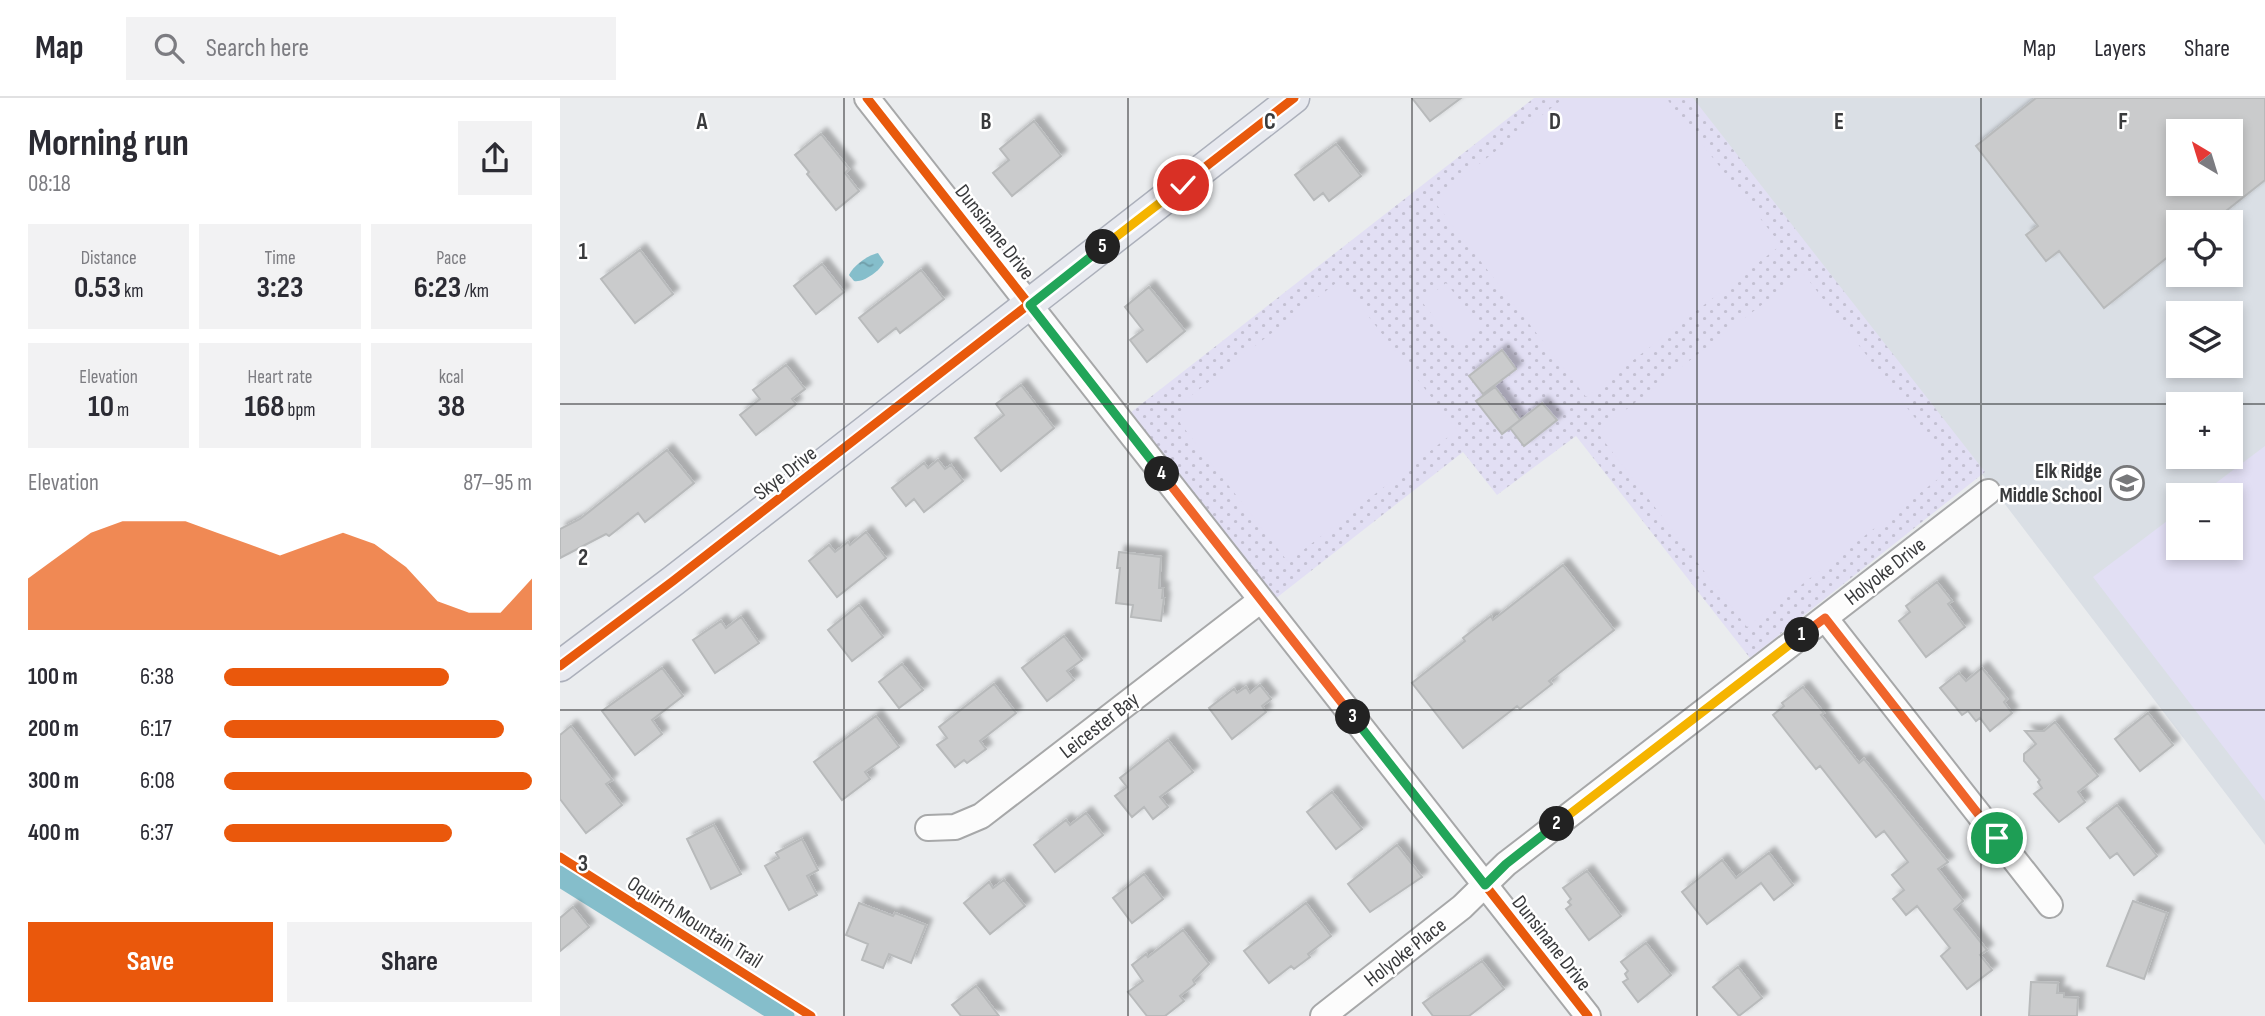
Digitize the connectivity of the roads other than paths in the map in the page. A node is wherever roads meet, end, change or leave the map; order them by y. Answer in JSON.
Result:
{"nodes":[{"id":1,"x":867,"y":98,"type":"edge"},
{"id":2,"x":1294,"y":98,"type":"edge"},
{"id":3,"x":1030,"y":305,"type":"junction"},
{"id":4,"x":1988,"y":492,"type":"dead end"},
{"id":5,"x":1261,"y":600,"type":"junction"},
{"id":6,"x":1825,"y":618,"type":"junction"},
{"id":7,"x":560,"y":666,"type":"edge"},
{"id":8,"x":928,"y":828,"type":"dead end"},
{"id":9,"x":1485,"y":885,"type":"junction"},
{"id":10,"x":2050,"y":905,"type":"dead end"},
{"id":11,"x":1323,"y":1016,"type":"edge"},
{"id":12,"x":1588,"y":1016,"type":"edge"}],
"edges":[{"from":1,"to":3,"type":"street","name":"Dunsinane Drive"},
{"from":2,"to":3,"type":"main road","name":"Skye Drive"},
{"from":3,"to":5,"type":"street","name":"Dunsinane Drive"},
{"from":3,"to":7,"type":"main road","name":"Skye Drive"},
{"from":4,"to":6,"type":"street","name":"Holyoke Drive"},
{"from":5,"to":8,"type":"street","name":"Leicester Bay"},
{"from":5,"to":9,"type":"street","name":"Dunsinane Drive"},
{"from":6,"to":9,"type":"street","name":"Holyoke Drive"},
{"from":6,"to":10,"type":"street"},
{"from":9,"to":11,"type":"street","name":"Holyoke Place"},
{"from":9,"to":12,"type":"street","name":"Dunsinane Drive"}]}
